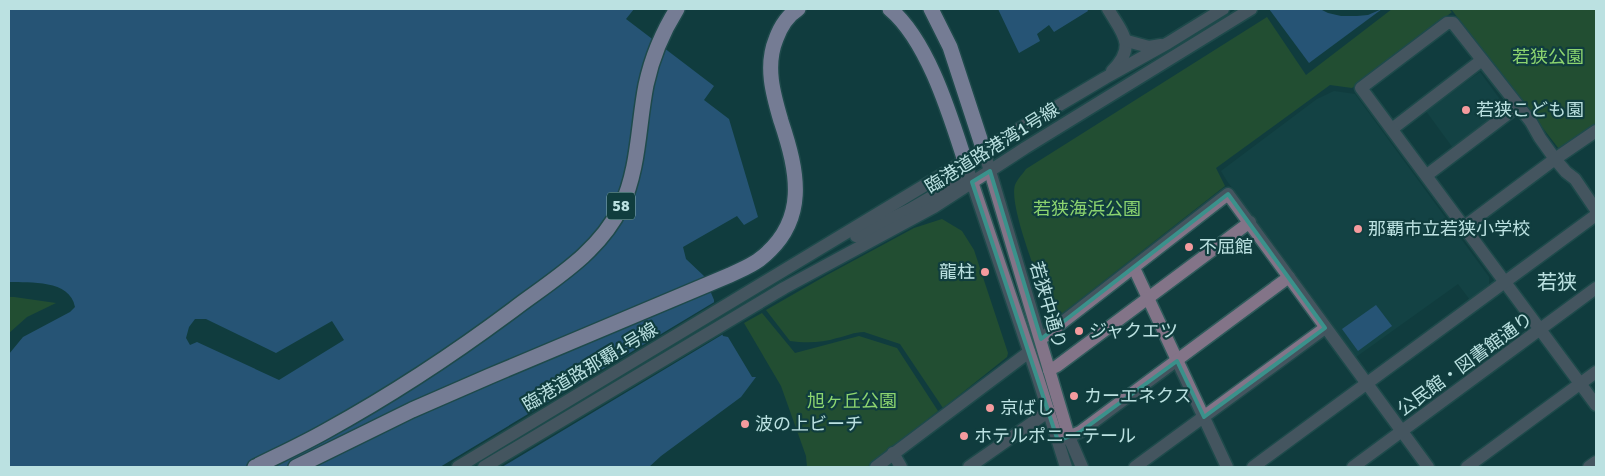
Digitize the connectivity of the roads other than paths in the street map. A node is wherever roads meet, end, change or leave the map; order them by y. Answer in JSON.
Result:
{"nodes":[{"id":1,"x":677,"y":9,"type":"edge"},
{"id":2,"x":798,"y":9,"type":"edge"},
{"id":3,"x":890,"y":9,"type":"edge"},
{"id":4,"x":930,"y":9,"type":"edge"},
{"id":5,"x":1108,"y":9,"type":"edge"},
{"id":6,"x":1223,"y":9,"type":"edge"},
{"id":7,"x":1248,"y":10,"type":"edge"},
{"id":8,"x":1127,"y":41,"type":"junction"},
{"id":9,"x":1168,"y":43,"type":"junction"},
{"id":10,"x":1482,"y":60,"type":"junction"},
{"id":11,"x":1105,"y":78,"type":"junction"},
{"id":12,"x":1518,"y":106,"type":"junction"},
{"id":13,"x":1392,"y":129,"type":"junction"},
{"id":14,"x":1596,"y":131,"type":"edge"},
{"id":15,"x":984,"y":151,"type":"junction"},
{"id":16,"x":1555,"y":159,"type":"junction"},
{"id":17,"x":990,"y":171,"type":"junction"},
{"id":18,"x":969,"y":173,"type":"junction"},
{"id":19,"x":1427,"y":175,"type":"junction"},
{"id":20,"x":1596,"y":210,"type":"edge"},
{"id":21,"x":1596,"y":215,"type":"edge"},
{"id":22,"x":1250,"y":222,"type":"junction"},
{"id":23,"x":1465,"y":226,"type":"junction"},
{"id":24,"x":1134,"y":268,"type":"junction"},
{"id":25,"x":1290,"y":277,"type":"junction"},
{"id":26,"x":1506,"y":282,"type":"junction"},
{"id":27,"x":1596,"y":288,"type":"edge"},
{"id":28,"x":741,"y":298,"type":"joint"},
{"id":29,"x":1148,"y":299,"type":"junction"},
{"id":30,"x":748,"y":309,"type":"joint"},
{"id":31,"x":1325,"y":328,"type":"junction"},
{"id":32,"x":1541,"y":330,"type":"junction"},
{"id":33,"x":1041,"y":339,"type":"junction"},
{"id":34,"x":1029,"y":352,"type":"junction"},
{"id":35,"x":1177,"y":361,"type":"junction"},
{"id":36,"x":1049,"y":370,"type":"junction"},
{"id":37,"x":1596,"y":372,"type":"edge"},
{"id":38,"x":1581,"y":383,"type":"junction"},
{"id":39,"x":1367,"y":384,"type":"junction"},
{"id":40,"x":1596,"y":405,"type":"edge"},
{"id":41,"x":1049,"y":411,"type":"junction"},
{"id":42,"x":1204,"y":417,"type":"junction"},
{"id":43,"x":1402,"y":432,"type":"junction"},
{"id":44,"x":1063,"y":439,"type":"junction"},
{"id":45,"x":893,"y":453,"type":"junction"},
{"id":46,"x":1596,"y":462,"type":"edge"},
{"id":47,"x":255,"y":467,"type":"edge"},
{"id":48,"x":296,"y":467,"type":"edge"},
{"id":49,"x":458,"y":467,"type":"edge"},
{"id":50,"x":484,"y":467,"type":"edge"},
{"id":51,"x":876,"y":467,"type":"edge"},
{"id":52,"x":901,"y":467,"type":"edge"},
{"id":53,"x":969,"y":467,"type":"edge"},
{"id":54,"x":1066,"y":467,"type":"edge"},
{"id":55,"x":1082,"y":467,"type":"edge"},
{"id":56,"x":1135,"y":467,"type":"edge"},
{"id":57,"x":1227,"y":467,"type":"edge"},
{"id":58,"x":1253,"y":467,"type":"edge"},
{"id":59,"x":1353,"y":467,"type":"edge"},
{"id":60,"x":1428,"y":467,"type":"edge"},
{"id":61,"x":1467,"y":467,"type":"edge"},
{"id":62,"x":1589,"y":467,"type":"edge"}],
"edges":[{"from":1,"to":47,"type":"highway","number":"58"},
{"from":2,"to":48,"type":"highway"},
{"from":3,"to":18,"type":"highway"},
{"from":4,"to":15,"type":"highway"},
{"from":5,"to":8,"type":"street"},
{"from":6,"to":9,"type":"street","name":"臨港道路港湾1号線"},
{"from":7,"to":17,"type":"street","name":"臨港道路港湾1号線"},
{"from":8,"to":9,"type":"street"},
{"from":8,"to":11,"type":"street"},
{"from":9,"to":11,"type":"street","name":"臨港道路港湾1号線"},
{"from":10,"to":12,"type":"street"},
{"from":10,"to":13,"type":"street"},
{"from":10,"to":13,"type":"street"},
{"from":11,"to":15,"type":"street","name":"臨港道路港湾1号線"},
{"from":12,"to":16,"type":"street"},
{"from":12,"to":19,"type":"street"},
{"from":13,"to":19,"type":"street"},
{"from":14,"to":16,"type":"street"},
{"from":15,"to":17,"type":"street","name":"若狭中通り"},
{"from":15,"to":18,"type":"street","name":"臨港道路港湾1号線"},
{"from":16,"to":20,"type":"street"},
{"from":16,"to":23,"type":"street"},
{"from":17,"to":18,"type":"street"},
{"from":17,"to":33,"type":"street","name":"若狭中通り"},
{"from":18,"to":28,"type":"street","name":"臨港道路港湾1号線"},
{"from":18,"to":30,"type":"street","name":"臨港道路港湾1号線"},
{"from":18,"to":34,"type":"street","name":"若狭中通り"},
{"from":19,"to":23,"type":"street"},
{"from":21,"to":26,"type":"street"},
{"from":22,"to":24,"type":"street"},
{"from":22,"to":25,"type":"street"},
{"from":22,"to":29,"type":"street"},
{"from":23,"to":26,"type":"street"},
{"from":24,"to":29,"type":"street"},
{"from":24,"to":33,"type":"street"},
{"from":25,"to":31,"type":"street"},
{"from":25,"to":35,"type":"street"},
{"from":26,"to":32,"type":"street"},
{"from":26,"to":39,"type":"street"},
{"from":27,"to":32,"type":"street","name":"公民館・図書館通り"},
{"from":28,"to":49,"type":"street","name":"臨港道路那覇1号線"},
{"from":29,"to":35,"type":"street"},
{"from":29,"to":36,"type":"street"},
{"from":30,"to":50,"type":"street","name":"臨港道路那覇1号線"},
{"from":31,"to":39,"type":"street"},
{"from":31,"to":42,"type":"street"},
{"from":32,"to":38,"type":"street"},
{"from":32,"to":43,"type":"street","name":"公民館・図書館通り"},
{"from":33,"to":36,"type":"street","name":"若狭中通り"},
{"from":34,"to":41,"type":"street","name":"若狭中通り"},
{"from":34,"to":45,"type":"street"},
{"from":35,"to":42,"type":"street"},
{"from":35,"to":44,"type":"street"},
{"from":36,"to":44,"type":"street","name":"若狭中通り"},
{"from":37,"to":38,"type":"street"},
{"from":38,"to":40,"type":"street"},
{"from":38,"to":61,"type":"street"},
{"from":39,"to":43,"type":"street"},
{"from":39,"to":58,"type":"street"},
{"from":41,"to":44,"type":"street","name":"若狭中通り"},
{"from":41,"to":53,"type":"street"},
{"from":42,"to":56,"type":"street"},
{"from":42,"to":57,"type":"street"},
{"from":43,"to":59,"type":"street","name":"公民館・図書館通り"},
{"from":43,"to":60,"type":"street"},
{"from":44,"to":54,"type":"street","name":"若狭中通り"},
{"from":44,"to":55,"type":"street","name":"若狭中通り"},
{"from":45,"to":51,"type":"street"},
{"from":45,"to":52,"type":"street"},
{"from":46,"to":62,"type":"street"}]}
